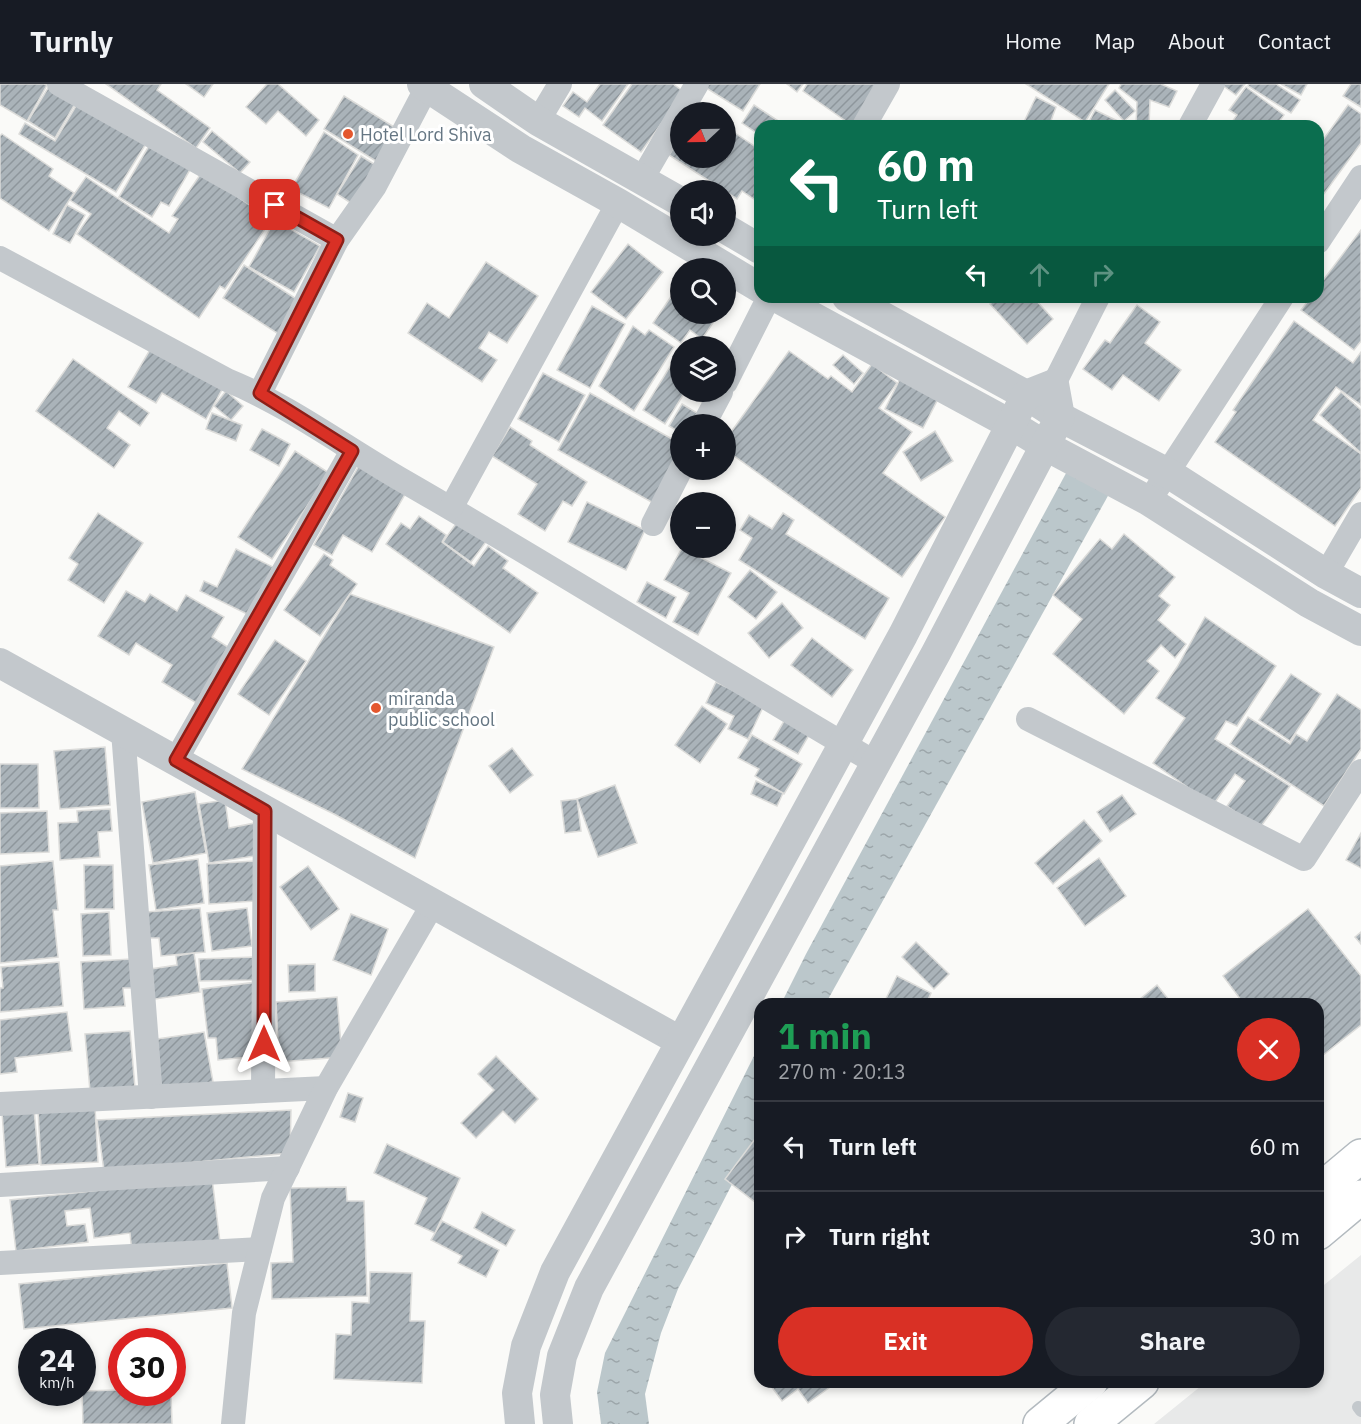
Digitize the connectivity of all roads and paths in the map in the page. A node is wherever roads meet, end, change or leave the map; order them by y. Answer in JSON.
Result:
{"nodes":[{"id":1,"x":59,"y":84,"type":"edge"},
{"id":2,"x":484,"y":84,"type":"edge"},
{"id":3,"x":560,"y":84,"type":"edge"},
{"id":4,"x":698,"y":84,"type":"edge"},
{"id":5,"x":888,"y":84,"type":"edge"},
{"id":6,"x":424,"y":85,"type":"edge"},
{"id":7,"x":1211,"y":85,"type":"edge"},
{"id":8,"x":867,"y":120,"type":"edge"},
{"id":9,"x":1193,"y":120,"type":"edge"},
{"id":10,"x":538,"y":121,"type":"junction"},
{"id":11,"x":642,"y":179,"type":"junction"},
{"id":12,"x":1357,"y":192,"type":"edge"},
{"id":13,"x":670,"y":196,"type":"edge"},
{"id":14,"x":618,"y":203,"type":"junction"},
{"id":15,"x":1324,"y":234,"type":"edge"},
{"id":16,"x":736,"y":235,"type":"edge"},
{"id":17,"x":337,"y":240,"type":"junction"},
{"id":18,"x":754,"y":245,"type":"edge"},
{"id":19,"x":0,"y":258,"type":"edge"},
{"id":20,"x":754,"y":284,"type":"edge"},
{"id":21,"x":766,"y":303,"type":"edge"},
{"id":22,"x":787,"y":303,"type":"edge"},
{"id":23,"x":858,"y":303,"type":"edge"},
{"id":24,"x":1095,"y":303,"type":"edge"},
{"id":25,"x":1278,"y":303,"type":"edge"},
{"id":26,"x":736,"y":362,"type":"edge"},
{"id":27,"x":1054,"y":384,"type":"junction"},
{"id":28,"x":260,"y":393,"type":"junction"},
{"id":29,"x":1026,"y":395,"type":"junction"},
{"id":30,"x":1060,"y":417,"type":"junction"},
{"id":31,"x":1010,"y":424,"type":"junction"},
{"id":32,"x":1046,"y":446,"type":"junction"},
{"id":33,"x":352,"y":451,"type":"junction"},
{"id":34,"x":1168,"y":473,"type":"junction"},
{"id":35,"x":676,"y":480,"type":"edge"},
{"id":36,"x":1149,"y":501,"type":"junction"},
{"id":37,"x":451,"y":508,"type":"junction"},
{"id":38,"x":1361,"y":514,"type":"edge"},
{"id":39,"x":653,"y":525,"type":"dead end"},
{"id":40,"x":1326,"y":574,"type":"junction"},
{"id":41,"x":1361,"y":594,"type":"edge"},
{"id":42,"x":1359,"y":626,"type":"edge"},
{"id":43,"x":0,"y":663,"type":"edge"},
{"id":44,"x":1028,"y":719,"type":"dead end"},
{"id":45,"x":123,"y":731,"type":"junction"},
{"id":46,"x":844,"y":745,"type":"junction"},
{"id":47,"x":176,"y":760,"type":"junction"},
{"id":48,"x":876,"y":764,"type":"junction"},
{"id":49,"x":1361,"y":771,"type":"edge"},
{"id":50,"x":265,"y":811,"type":"junction"},
{"id":51,"x":434,"y":902,"type":"junction"},
{"id":52,"x":681,"y":1041,"type":"junction"},
{"id":53,"x":326,"y":1088,"type":"junction"},
{"id":54,"x":264,"y":1091,"type":"junction"},
{"id":55,"x":151,"y":1096,"type":"junction"},
{"id":56,"x":0,"y":1104,"type":"edge"},
{"id":57,"x":1361,"y":1156,"type":"edge"},
{"id":58,"x":288,"y":1168,"type":"junction"},
{"id":59,"x":0,"y":1185,"type":"edge"},
{"id":60,"x":1324,"y":1186,"type":"edge"},
{"id":61,"x":1361,"y":1197,"type":"edge"},
{"id":62,"x":1324,"y":1228,"type":"edge"},
{"id":63,"x":260,"y":1249,"type":"junction"},
{"id":64,"x":0,"y":1263,"type":"edge"},
{"id":65,"x":1084,"y":1388,"type":"edge"},
{"id":66,"x":1135,"y":1388,"type":"edge"},
{"id":67,"x":233,"y":1424,"type":"edge"},
{"id":68,"x":520,"y":1424,"type":"edge"},
{"id":69,"x":558,"y":1424,"type":"edge"},
{"id":70,"x":1040,"y":1424,"type":"edge"},
{"id":71,"x":1090,"y":1424,"type":"edge"}],
"edges":[{"from":1,"to":17,"type":"street"},
{"from":2,"to":10,"type":"street"},
{"from":3,"to":10,"type":"street"},
{"from":4,"to":11,"type":"street"},
{"from":5,"to":8,"type":"street"},
{"from":6,"to":14,"type":"street"},
{"from":6,"to":17,"type":"street"},
{"from":7,"to":9,"type":"street"},
{"from":10,"to":11,"type":"street"},
{"from":11,"to":13,"type":"street"},
{"from":12,"to":15,"type":"street"},
{"from":14,"to":20,"type":"street"},
{"from":14,"to":37,"type":"street"},
{"from":16,"to":18,"type":"street"},
{"from":17,"to":28,"type":"street"},
{"from":19,"to":28,"type":"street"},
{"from":21,"to":26,"type":"street"},
{"from":22,"to":31,"type":"street"},
{"from":23,"to":29,"type":"street"},
{"from":24,"to":27,"type":"street"},
{"from":25,"to":34,"type":"street"},
{"from":27,"to":29,"type":"street"},
{"from":27,"to":30,"type":"street"},
{"from":28,"to":33,"type":"street"},
{"from":29,"to":30,"type":"street"},
{"from":29,"to":31,"type":"street"},
{"from":30,"to":32,"type":"street"},
{"from":30,"to":34,"type":"street"},
{"from":31,"to":32,"type":"street"},
{"from":31,"to":46,"type":"street"},
{"from":32,"to":36,"type":"street"},
{"from":32,"to":48,"type":"street"},
{"from":33,"to":37,"type":"street"},
{"from":33,"to":47,"type":"street"},
{"from":34,"to":36,"type":"street"},
{"from":34,"to":40,"type":"street"},
{"from":35,"to":39,"type":"street"},
{"from":36,"to":42,"type":"street"},
{"from":37,"to":46,"type":"street"},
{"from":38,"to":40,"type":"street"},
{"from":40,"to":41,"type":"street"},
{"from":43,"to":45,"type":"street"},
{"from":44,"to":49,"type":"street"},
{"from":45,"to":47,"type":"street"},
{"from":45,"to":55,"type":"street"},
{"from":46,"to":48,"type":"street"},
{"from":46,"to":52,"type":"street"},
{"from":47,"to":50,"type":"street"},
{"from":48,"to":69,"type":"street"},
{"from":50,"to":51,"type":"street"},
{"from":50,"to":54,"type":"street"},
{"from":51,"to":52,"type":"street"},
{"from":51,"to":53,"type":"street"},
{"from":52,"to":68,"type":"street"},
{"from":53,"to":54,"type":"street"},
{"from":53,"to":58,"type":"street"},
{"from":54,"to":55,"type":"street"},
{"from":55,"to":56,"type":"street"},
{"from":57,"to":60,"type":"main road"},
{"from":58,"to":59,"type":"street"},
{"from":58,"to":63,"type":"street"},
{"from":61,"to":62,"type":"main road"},
{"from":63,"to":64,"type":"street"},
{"from":63,"to":67,"type":"street"},
{"from":65,"to":70,"type":"main road"},
{"from":66,"to":71,"type":"main road"}]}
